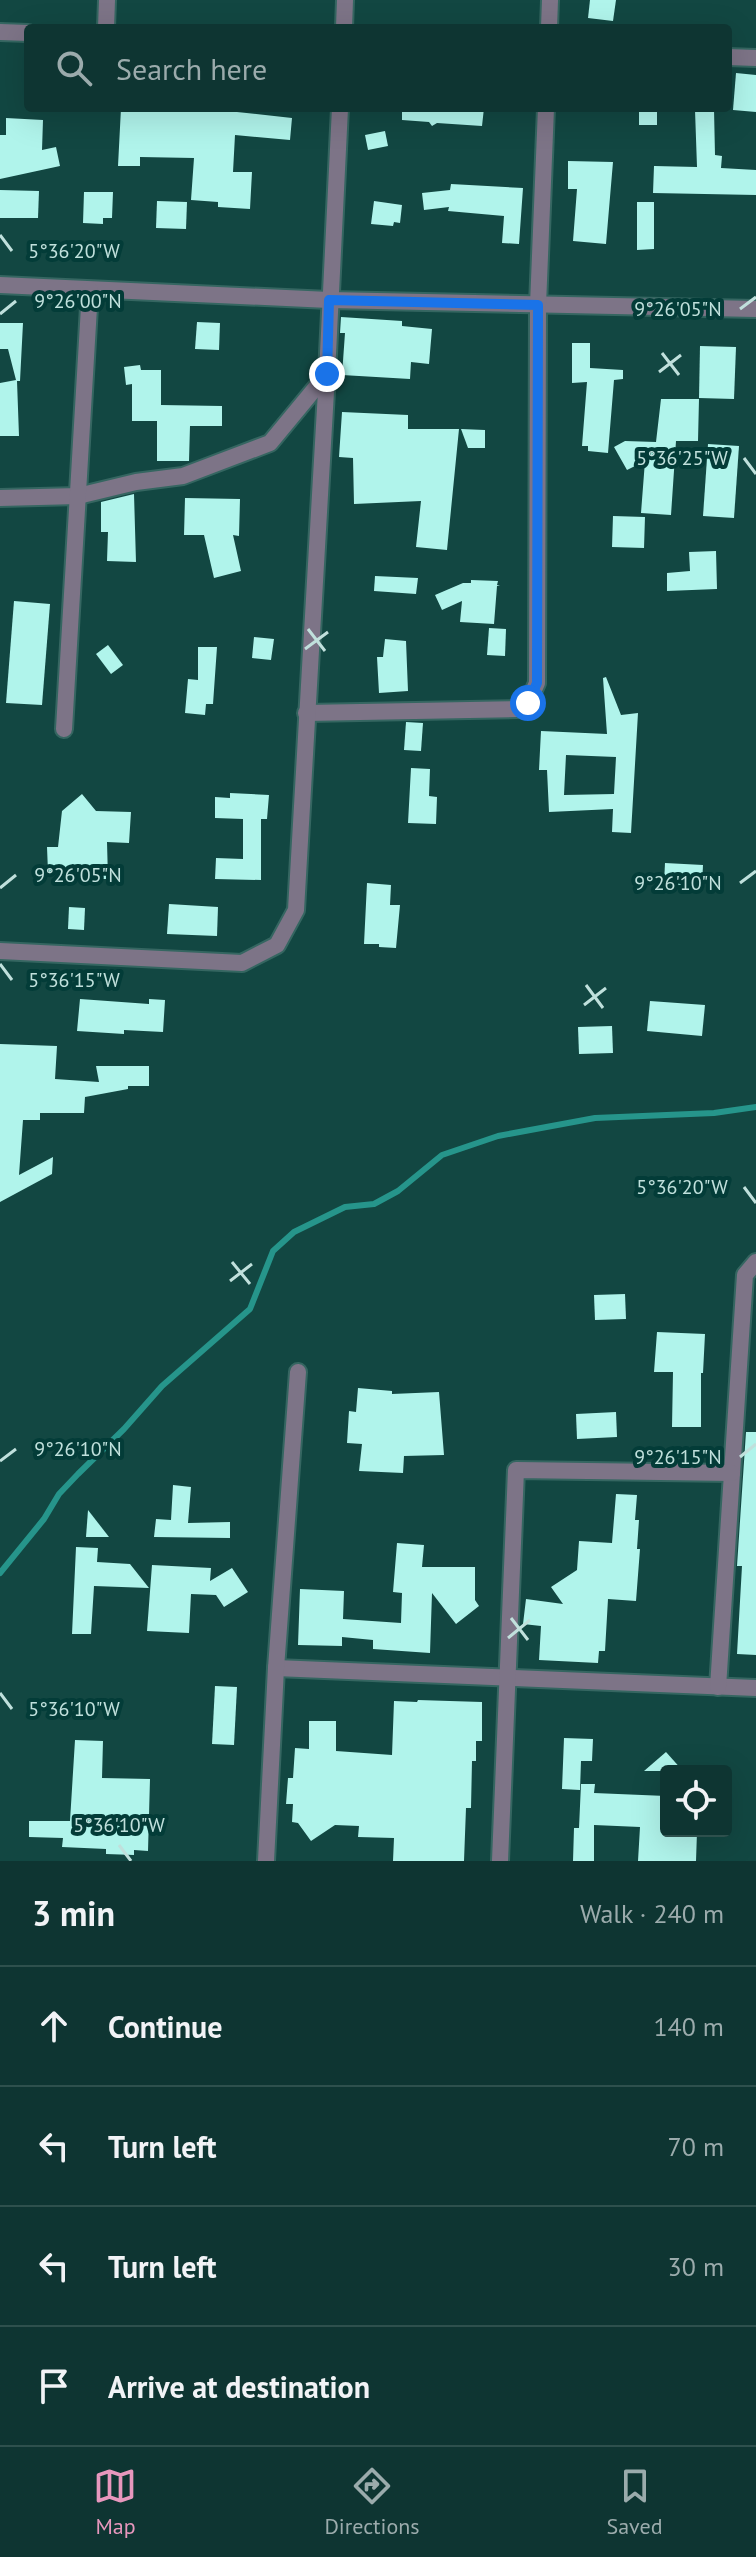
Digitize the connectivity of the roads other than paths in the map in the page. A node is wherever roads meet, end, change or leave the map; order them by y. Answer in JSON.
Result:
{"nodes":[{"id":1,"x":107,"y":0,"type":"edge"},
{"id":2,"x":345,"y":0,"type":"edge"},
{"id":3,"x":550,"y":0,"type":"edge"},
{"id":4,"x":106,"y":24,"type":"edge"},
{"id":5,"x":344,"y":24,"type":"edge"},
{"id":6,"x":549,"y":24,"type":"edge"},
{"id":7,"x":0,"y":32,"type":"edge"},
{"id":8,"x":24,"y":33,"type":"edge"},
{"id":9,"x":732,"y":57,"type":"edge"},
{"id":10,"x":756,"y":58,"type":"edge"},
{"id":11,"x":340,"y":112,"type":"edge"},
{"id":12,"x":546,"y":112,"type":"edge"},
{"id":13,"x":0,"y":285,"type":"edge"},
{"id":14,"x":90,"y":290,"type":"junction"},
{"id":15,"x":329,"y":300,"type":"junction"},
{"id":16,"x":538,"y":305,"type":"junction"},
{"id":17,"x":756,"y":309,"type":"edge"},
{"id":18,"x":327,"y":374,"type":"junction"},
{"id":19,"x":78,"y":496,"type":"junction"},
{"id":20,"x":0,"y":498,"type":"edge"},
{"id":21,"x":306,"y":713,"type":"junction"},
{"id":22,"x":64,"y":729,"type":"dead end"},
{"id":23,"x":0,"y":951,"type":"edge"},
{"id":24,"x":756,"y":1262,"type":"edge"},
{"id":25,"x":298,"y":1372,"type":"dead end"},
{"id":26,"x":732,"y":1473,"type":"junction"},
{"id":27,"x":276,"y":1668,"type":"junction"},
{"id":28,"x":506,"y":1678,"type":"junction"},
{"id":29,"x":718,"y":1687,"type":"junction"},
{"id":30,"x":756,"y":1688,"type":"edge"},
{"id":31,"x":266,"y":1861,"type":"edge"},
{"id":32,"x":500,"y":1861,"type":"edge"}],
"edges":[{"from":1,"to":4,"type":"street"},
{"from":2,"to":5,"type":"street"},
{"from":3,"to":6,"type":"street"},
{"from":7,"to":8,"type":"street"},
{"from":9,"to":10,"type":"street"},
{"from":11,"to":15,"type":"street"},
{"from":12,"to":16,"type":"street"},
{"from":13,"to":14,"type":"street"},
{"from":14,"to":15,"type":"street"},
{"from":14,"to":19,"type":"street"},
{"from":15,"to":16,"type":"street"},
{"from":15,"to":18,"type":"street"},
{"from":16,"to":17,"type":"street"},
{"from":16,"to":21,"type":"street"},
{"from":18,"to":19,"type":"street"},
{"from":18,"to":21,"type":"street"},
{"from":19,"to":20,"type":"street"},
{"from":19,"to":22,"type":"street"},
{"from":21,"to":23,"type":"street"},
{"from":24,"to":26,"type":"street"},
{"from":25,"to":27,"type":"street"},
{"from":26,"to":28,"type":"street"},
{"from":26,"to":29,"type":"street"},
{"from":27,"to":28,"type":"street"},
{"from":27,"to":31,"type":"street"},
{"from":28,"to":29,"type":"street"},
{"from":28,"to":32,"type":"street"},
{"from":29,"to":30,"type":"street"}]}
